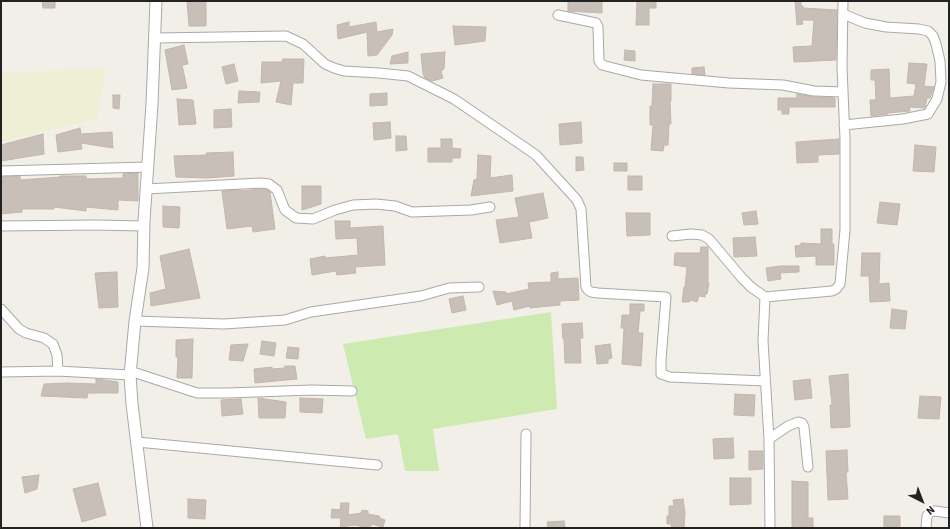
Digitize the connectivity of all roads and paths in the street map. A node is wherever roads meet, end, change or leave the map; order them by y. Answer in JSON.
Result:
{"nodes":[{"id":1,"x":156,"y":1,"type":"edge"},
{"id":2,"x":843,"y":1,"type":"edge"},
{"id":3,"x":843,"y":14,"type":"junction"},
{"id":4,"x":558,"y":16,"type":"dead end"},
{"id":5,"x":155,"y":38,"type":"junction"},
{"id":6,"x":843,"y":92,"type":"junction"},
{"id":7,"x":844,"y":125,"type":"junction"},
{"id":8,"x":148,"y":168,"type":"junction"},
{"id":9,"x":1,"y":171,"type":"edge"},
{"id":10,"x":146,"y":189,"type":"junction"},
{"id":11,"x":490,"y":207,"type":"dead end"},
{"id":12,"x":1,"y":226,"type":"edge"},
{"id":13,"x":144,"y":226,"type":"junction"},
{"id":14,"x":672,"y":236,"type":"dead end"},
{"id":15,"x":479,"y":287,"type":"dead end"},
{"id":16,"x":765,"y":298,"type":"junction"},
{"id":17,"x":1,"y":308,"type":"edge"},
{"id":18,"x":136,"y":321,"type":"junction"},
{"id":19,"x":1,"y":372,"type":"edge"},
{"id":20,"x":58,"y":372,"type":"junction"},
{"id":21,"x":130,"y":373,"type":"junction"},
{"id":22,"x":765,"y":381,"type":"junction"},
{"id":23,"x":352,"y":392,"type":"dead end"},
{"id":24,"x":526,"y":434,"type":"dead end"},
{"id":25,"x":769,"y":438,"type":"junction"},
{"id":26,"x":136,"y":442,"type":"junction"},
{"id":27,"x":377,"y":465,"type":"dead end"},
{"id":28,"x":808,"y":467,"type":"dead end"},
{"id":29,"x":949,"y":513,"type":"edge"},
{"id":30,"x":147,"y":528,"type":"edge"},
{"id":31,"x":525,"y":528,"type":"edge"},
{"id":32,"x":770,"y":528,"type":"edge"},
{"id":33,"x":926,"y":528,"type":"edge"}],
"edges":[{"from":1,"to":5,"type":"street"},
{"from":2,"to":3,"type":"street"},
{"from":3,"to":6,"type":"street"},
{"from":3,"to":7,"type":"street"},
{"from":4,"to":6,"type":"street"},
{"from":5,"to":8,"type":"street"},
{"from":5,"to":22,"type":"street"},
{"from":6,"to":7,"type":"street"},
{"from":7,"to":16,"type":"street"},
{"from":8,"to":9,"type":"street"},
{"from":8,"to":10,"type":"street"},
{"from":10,"to":11,"type":"street"},
{"from":10,"to":13,"type":"street"},
{"from":12,"to":13,"type":"street"},
{"from":13,"to":18,"type":"street"},
{"from":14,"to":16,"type":"street"},
{"from":15,"to":18,"type":"street"},
{"from":16,"to":22,"type":"street"},
{"from":17,"to":20,"type":"street"},
{"from":18,"to":21,"type":"street"},
{"from":19,"to":20,"type":"street"},
{"from":20,"to":21,"type":"street"},
{"from":21,"to":23,"type":"street"},
{"from":21,"to":26,"type":"street"},
{"from":22,"to":25,"type":"street"},
{"from":24,"to":31,"type":"street"},
{"from":25,"to":28,"type":"street"},
{"from":25,"to":32,"type":"street"},
{"from":26,"to":27,"type":"street"},
{"from":26,"to":30,"type":"street"},
{"from":29,"to":33,"type":"street"}]}
